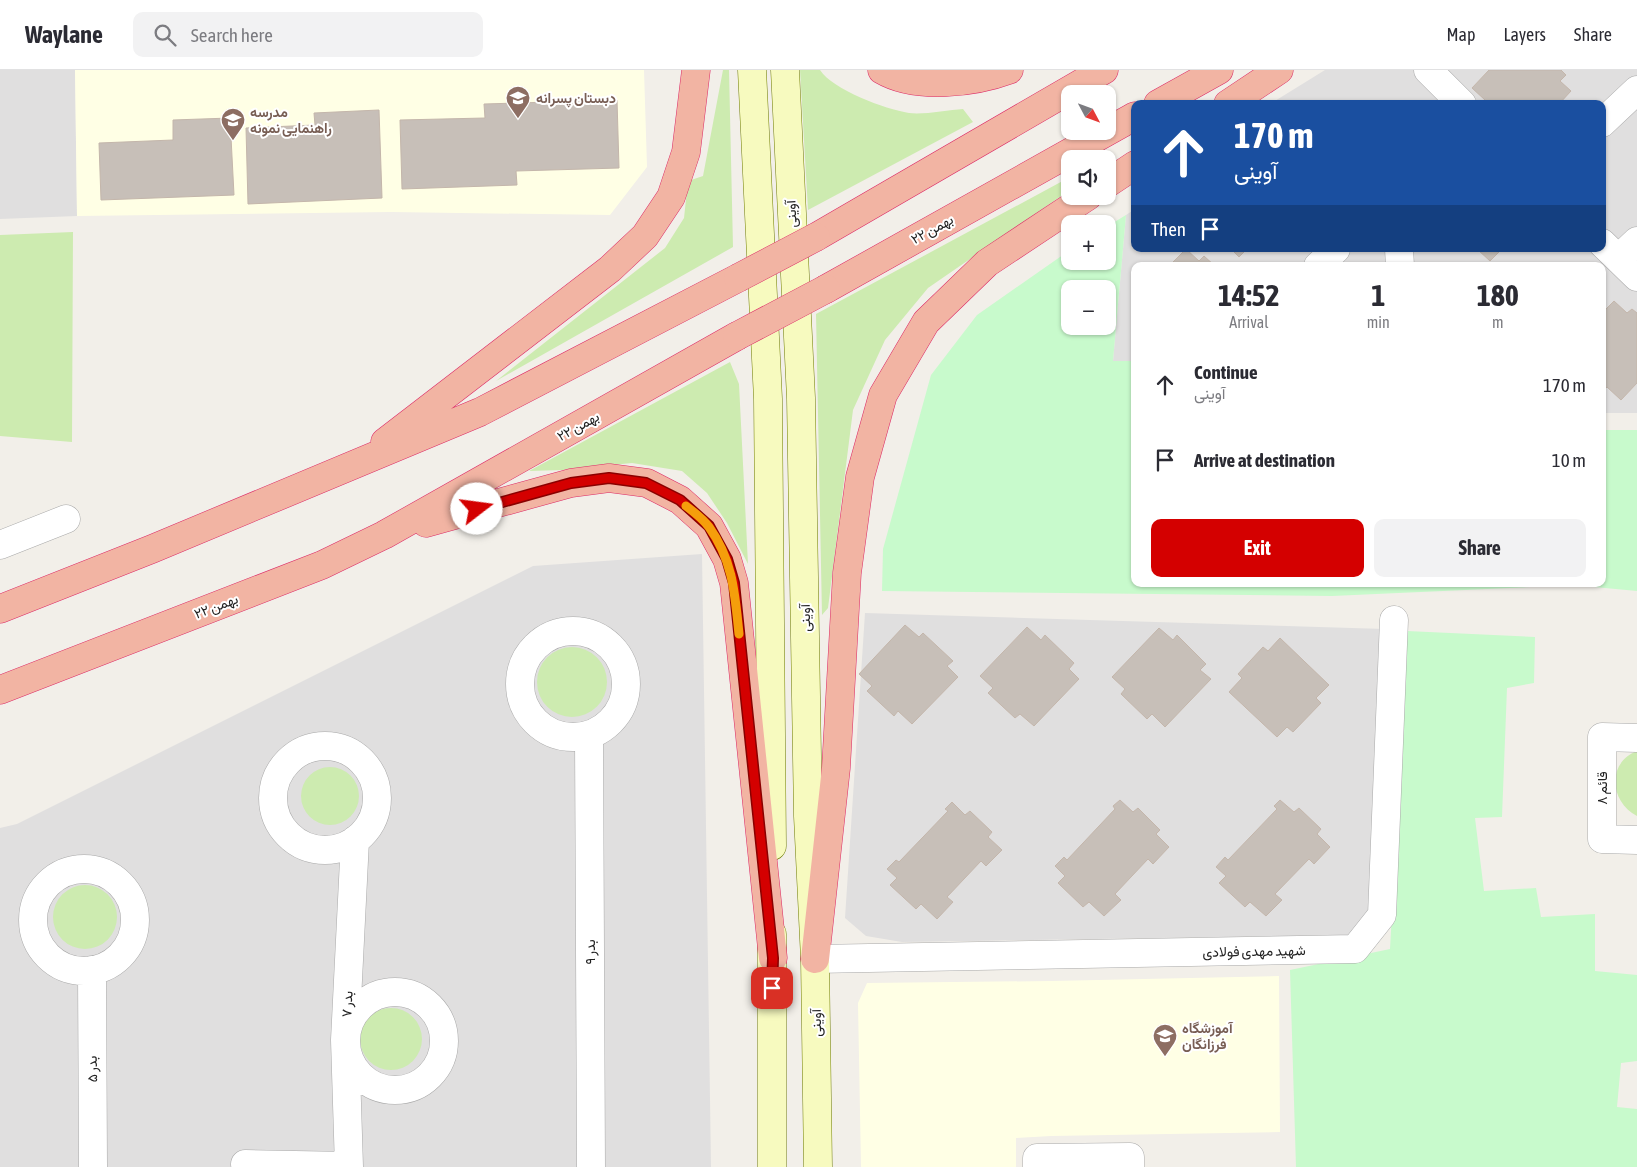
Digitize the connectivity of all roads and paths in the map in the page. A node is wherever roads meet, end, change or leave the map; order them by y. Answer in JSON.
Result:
{"nodes":[{"id":1,"x":696,"y":70,"type":"edge"},
{"id":2,"x":752,"y":70,"type":"edge"},
{"id":3,"x":785,"y":70,"type":"edge"},
{"id":4,"x":882,"y":70,"type":"edge"},
{"id":5,"x":1009,"y":70,"type":"edge"},
{"id":6,"x":1104,"y":70,"type":"edge"},
{"id":7,"x":1219,"y":70,"type":"edge"},
{"id":8,"x":1279,"y":70,"type":"edge"},
{"id":9,"x":1428,"y":70,"type":"edge"},
{"id":10,"x":1637,"y":90,"type":"edge"},
{"id":11,"x":1165,"y":100,"type":"edge"},
{"id":12,"x":1234,"y":100,"type":"edge"},
{"id":13,"x":1458,"y":100,"type":"edge"},
{"id":14,"x":1131,"y":118,"type":"edge"},
{"id":15,"x":1606,"y":118,"type":"edge"},
{"id":16,"x":1131,"y":168,"type":"edge"},
{"id":17,"x":1116,"y":178,"type":"edge"},
{"id":18,"x":1074,"y":205,"type":"edge"},
{"id":19,"x":1333,"y":252,"type":"edge"},
{"id":20,"x":1322,"y":262,"type":"edge"},
{"id":21,"x":354,"y":466,"type":"junction"},
{"id":22,"x":66,"y":519,"type":"dead end"},
{"id":23,"x":384,"y":535,"type":"junction"},
{"id":24,"x":0,"y":545,"type":"edge"},
{"id":25,"x":0,"y":609,"type":"edge"},
{"id":26,"x":1394,"y":620,"type":"dead end"},
{"id":27,"x":0,"y":690,"type":"edge"},
{"id":28,"x":589,"y":736,"type":"dead end"},
{"id":29,"x":1637,"y":738,"type":"edge"},
{"id":30,"x":356,"y":840,"type":"dead end"},
{"id":31,"x":1637,"y":840,"type":"edge"},
{"id":32,"x":773,"y":958,"type":"junction"},
{"id":33,"x":815,"y":959,"type":"junction"},
{"id":34,"x":92,"y":970,"type":"dead end"},
{"id":35,"x":245,"y":1164,"type":"dead end"},
{"id":36,"x":349,"y":1166,"type":"edge"},
{"id":37,"x":93,"y":1167,"type":"edge"},
{"id":38,"x":591,"y":1167,"type":"edge"},
{"id":39,"x":772,"y":1167,"type":"edge"},
{"id":40,"x":818,"y":1167,"type":"edge"},
{"id":41,"x":1037,"y":1167,"type":"edge"},
{"id":42,"x":1130,"y":1167,"type":"edge"}],
"edges":[{"from":1,"to":21,"type":"highway"},
{"from":2,"to":32,"type":"main road"},
{"from":3,"to":33,"type":"main road","name":"آوینی"},
{"from":4,"to":5,"type":"highway"},
{"from":6,"to":21,"type":"highway","bridge":true},
{"from":7,"to":11,"type":"highway"},
{"from":8,"to":12,"type":"highway"},
{"from":9,"to":13,"type":"street"},
{"from":10,"to":15,"type":"street"},
{"from":14,"to":23,"type":"highway","name":"۲۲ بهمن","bridge":true},
{"from":16,"to":17,"type":"highway"},
{"from":18,"to":33,"type":"highway"},
{"from":19,"to":20,"type":"street"},
{"from":21,"to":25,"type":"highway"},
{"from":22,"to":24,"type":"street"},
{"from":23,"to":27,"type":"highway","name":"۲۲ بهمن"},
{"from":23,"to":32,"type":"highway"},
{"from":26,"to":33,"type":"street","name":"شهید مهدی فولادی"},
{"from":28,"to":38,"type":"street","name":"بدر ۹"},
{"from":29,"to":31,"type":"street","name":"قائم ۸"},
{"from":30,"to":36,"type":"street","name":"بدر ۷"},
{"from":32,"to":39,"type":"main road"},
{"from":33,"to":40,"type":"main road","name":"آوینی"},
{"from":34,"to":37,"type":"street","name":"بدر ۵"},
{"from":35,"to":36,"type":"street"},
{"from":41,"to":42,"type":"street"}]}
